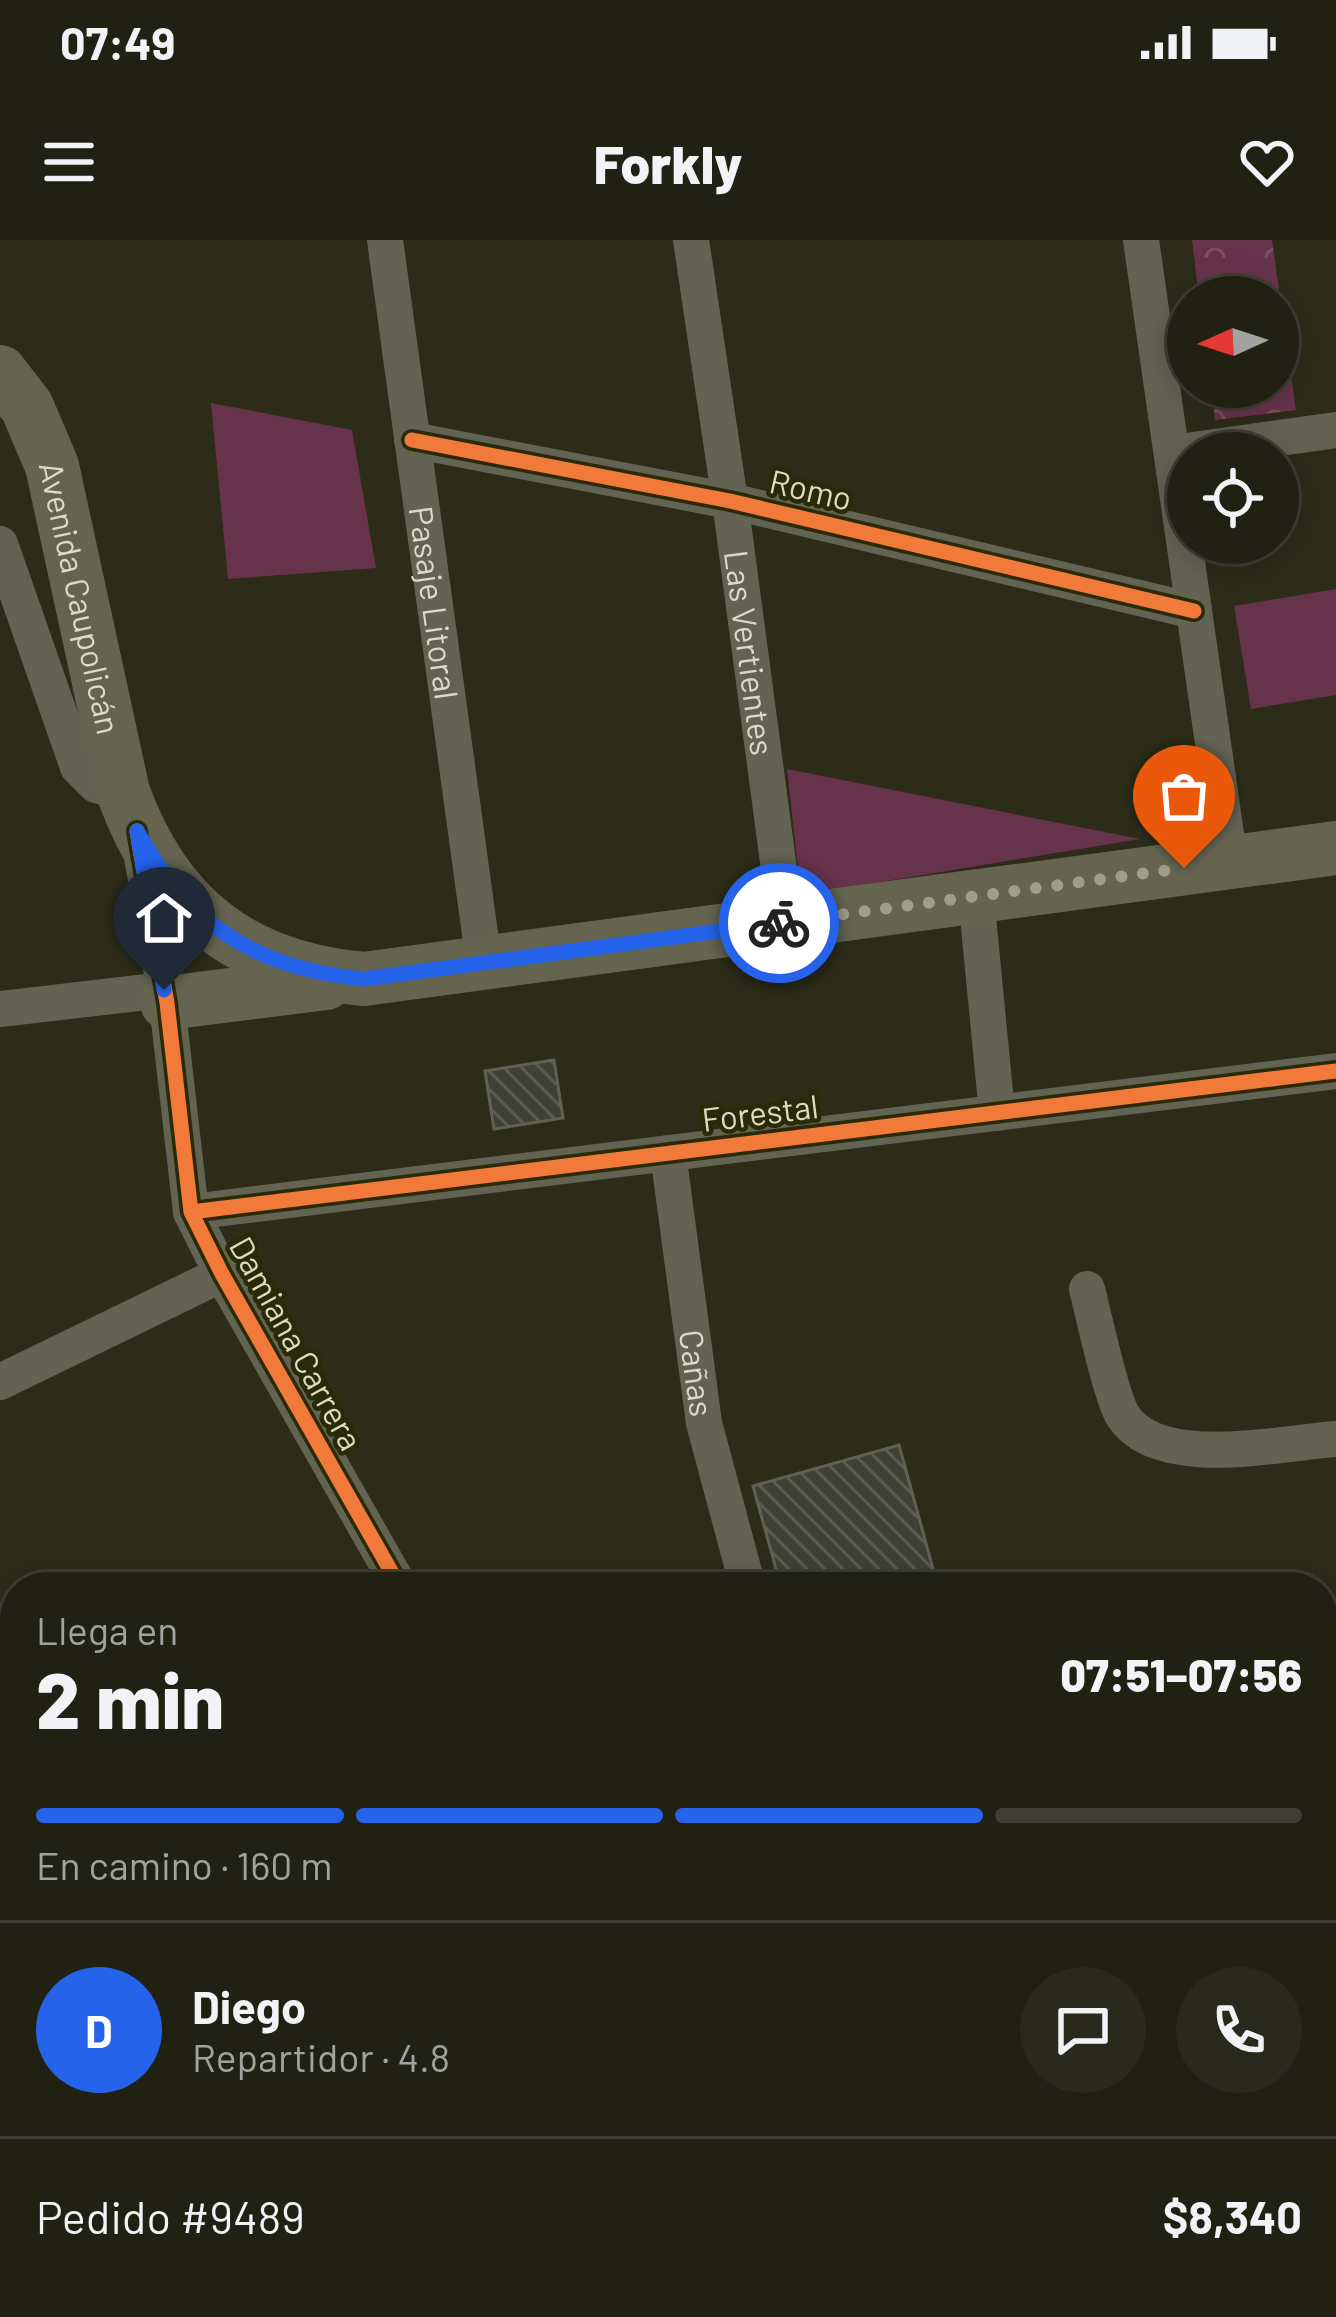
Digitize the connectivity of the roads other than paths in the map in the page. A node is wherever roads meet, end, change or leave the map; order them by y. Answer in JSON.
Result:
{"nodes":[{"id":1,"x":385,"y":240,"type":"edge"},
{"id":2,"x":691,"y":240,"type":"edge"},
{"id":3,"x":1141,"y":240,"type":"edge"},
{"id":4,"x":0,"y":372,"type":"edge"},
{"id":5,"x":1336,"y":430,"type":"edge"},
{"id":6,"x":1169,"y":432,"type":"edge"},
{"id":7,"x":1299,"y":435,"type":"edge"},
{"id":8,"x":412,"y":440,"type":"junction"},
{"id":9,"x":730,"y":501,"type":"junction"},
{"id":10,"x":0,"y":544,"type":"edge"},
{"id":11,"x":1187,"y":564,"type":"edge"},
{"id":12,"x":1194,"y":611,"type":"junction"},
{"id":13,"x":130,"y":811,"type":"junction"},
{"id":14,"x":1336,"y":848,"type":"edge"},
{"id":15,"x":1230,"y":862,"type":"junction"},
{"id":16,"x":976,"y":896,"type":"junction"},
{"id":17,"x":786,"y":922,"type":"junction"},
{"id":18,"x":484,"y":963,"type":"junction"},
{"id":19,"x":364,"y":979,"type":"junction"},
{"id":20,"x":166,"y":997,"type":"junction"},
{"id":21,"x":0,"y":1009,"type":"edge"},
{"id":22,"x":1336,"y":1071,"type":"edge"},
{"id":23,"x":997,"y":1113,"type":"junction"},
{"id":24,"x":668,"y":1153,"type":"junction"},
{"id":25,"x":191,"y":1212,"type":"junction"},
{"id":26,"x":222,"y":1274,"type":"junction"},
{"id":27,"x":1087,"y":1289,"type":"dead end"},
{"id":28,"x":0,"y":1382,"type":"edge"},
{"id":29,"x":1336,"y":1439,"type":"edge"},
{"id":30,"x":391,"y":1572,"type":"edge"},
{"id":31,"x":744,"y":1572,"type":"edge"}],
"edges":[{"from":1,"to":8,"type":"street","name":"Pasaje Litoral"},
{"from":2,"to":9,"type":"street","name":"Las Vertientes"},
{"from":3,"to":6,"type":"street"},
{"from":4,"to":13,"type":"main road","name":"Avenida Caupolicán"},
{"from":5,"to":7,"type":"street"},
{"from":8,"to":9,"type":"street","name":"Romo"},
{"from":8,"to":18,"type":"street","name":"Pasaje Litoral"},
{"from":9,"to":12,"type":"street","name":"Romo"},
{"from":9,"to":17,"type":"street","name":"Las Vertientes"},
{"from":10,"to":13,"type":"street"},
{"from":11,"to":12,"type":"street"},
{"from":12,"to":15,"type":"street"},
{"from":13,"to":19,"type":"main road","name":"Avenida Caupolicán"},
{"from":13,"to":20,"type":"street","name":"Damiana Carrera"},
{"from":14,"to":15,"type":"main road"},
{"from":15,"to":16,"type":"main road"},
{"from":16,"to":17,"type":"main road"},
{"from":16,"to":23,"type":"street"},
{"from":17,"to":18,"type":"main road"},
{"from":18,"to":19,"type":"main road"},
{"from":19,"to":20,"type":"main road"},
{"from":20,"to":21,"type":"street"},
{"from":20,"to":25,"type":"street","name":"Damiana Carrera"},
{"from":22,"to":23,"type":"street","name":"Forestal"},
{"from":23,"to":24,"type":"street","name":"Forestal"},
{"from":24,"to":25,"type":"street","name":"Forestal"},
{"from":24,"to":31,"type":"street","name":"Cañas"},
{"from":25,"to":26,"type":"street","name":"Damiana Carrera"},
{"from":26,"to":28,"type":"street"},
{"from":26,"to":30,"type":"street","name":"Damiana Carrera"},
{"from":27,"to":29,"type":"street"}]}
